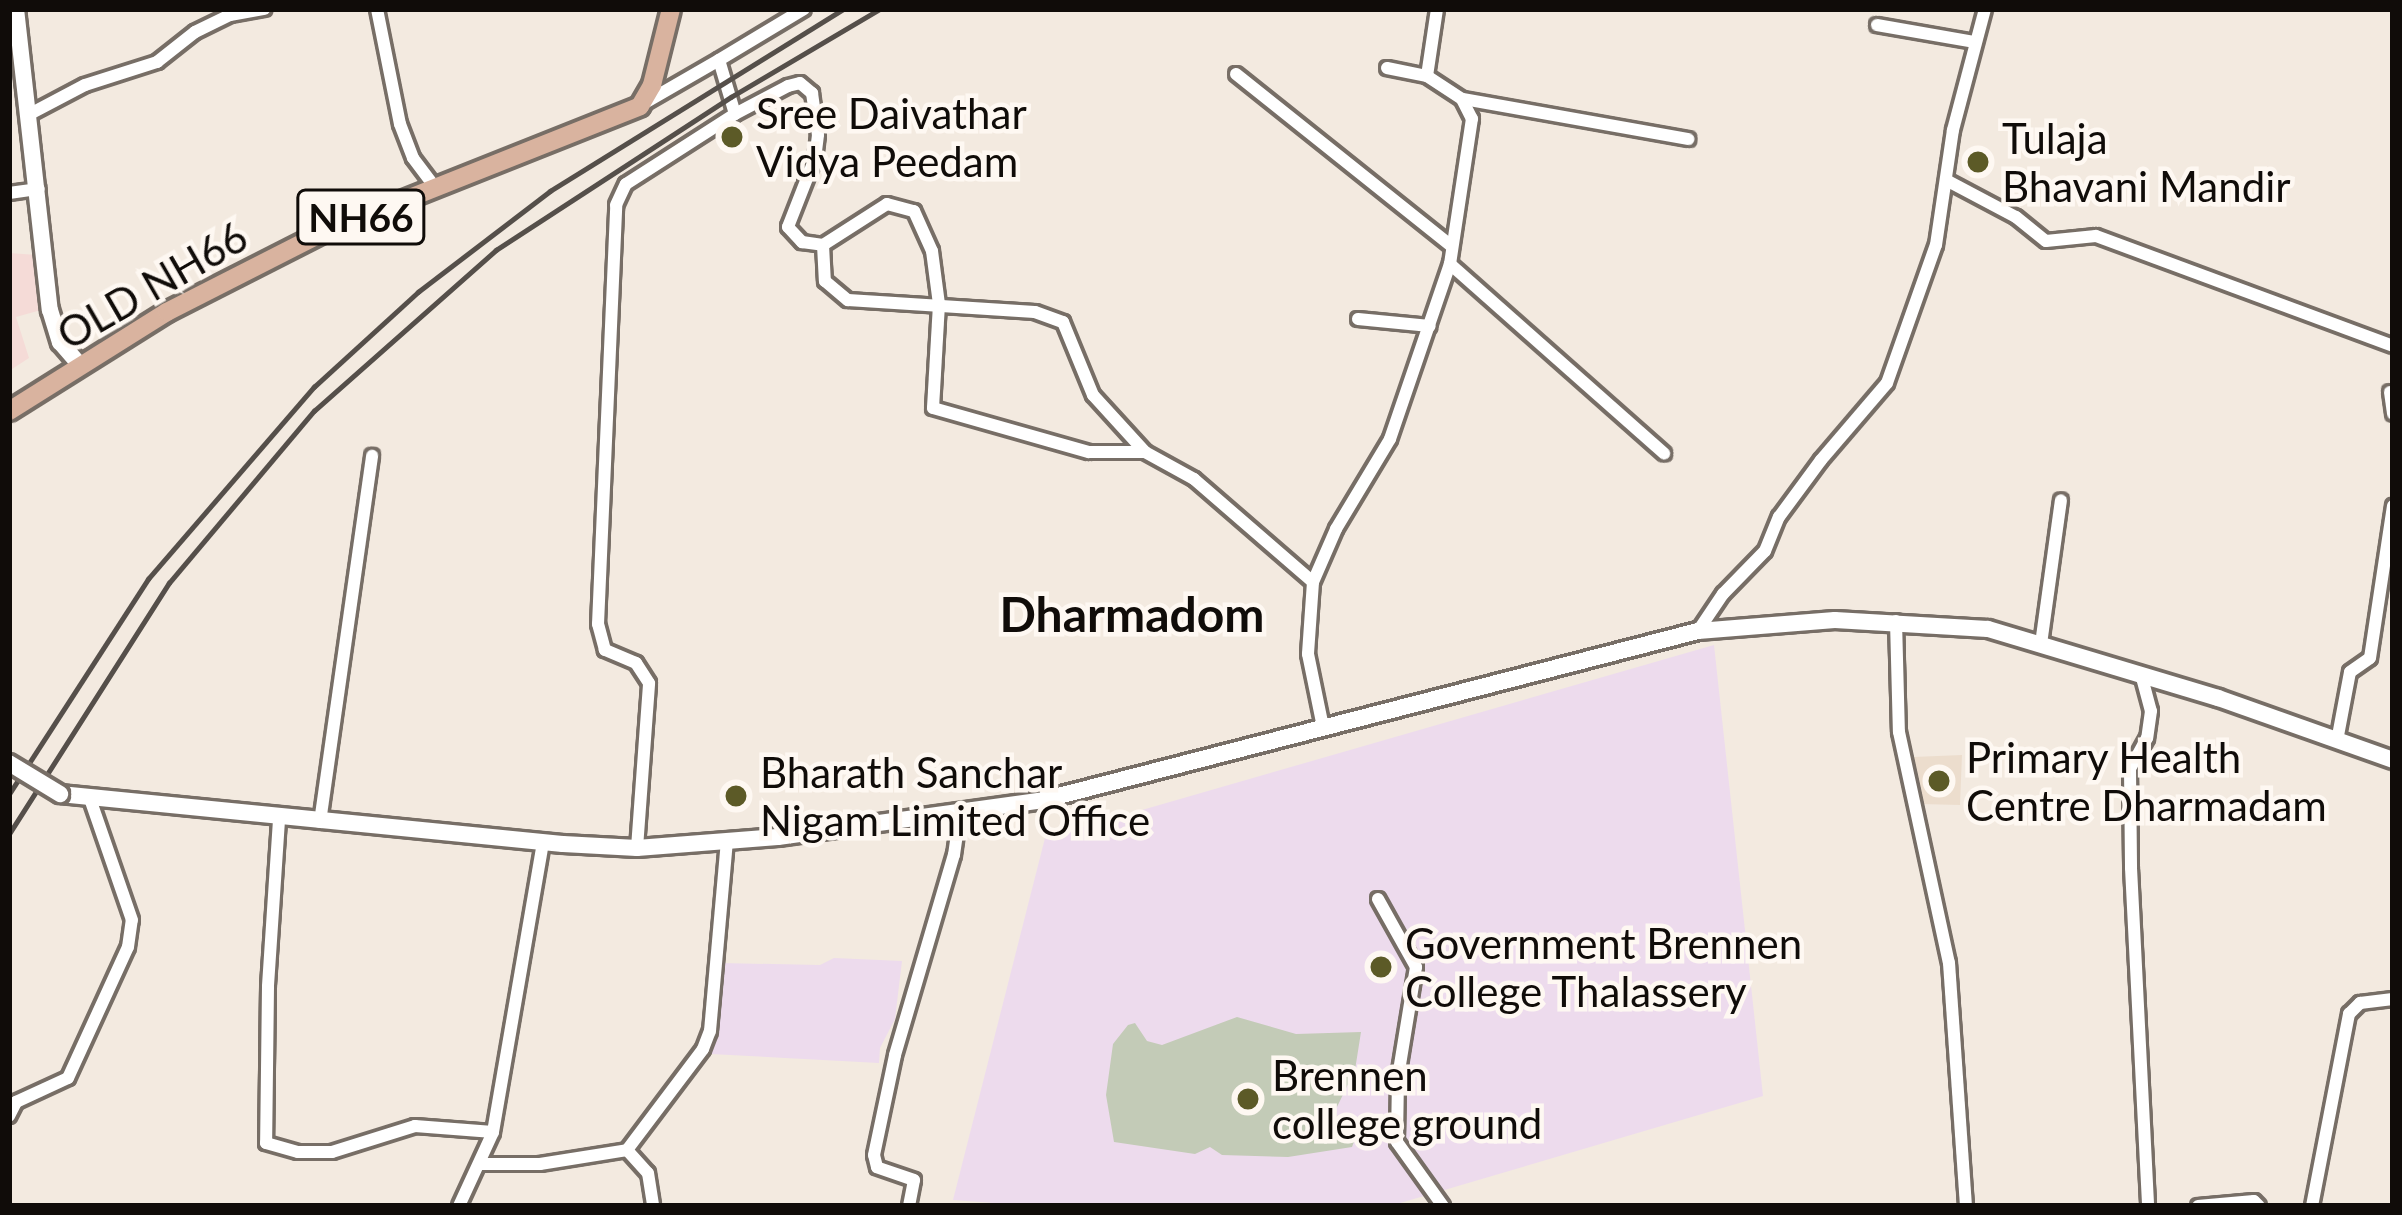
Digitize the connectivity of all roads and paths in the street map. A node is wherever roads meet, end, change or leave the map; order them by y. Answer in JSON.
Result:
{"nodes":[{"id":1,"x":16,"y":9,"type":"edge"},
{"id":2,"x":264,"y":9,"type":"edge"},
{"id":3,"x":376,"y":9,"type":"edge"},
{"id":4,"x":671,"y":9,"type":"edge"},
{"id":5,"x":804,"y":9,"type":"edge"},
{"id":6,"x":1437,"y":9,"type":"edge"},
{"id":7,"x":1985,"y":9,"type":"edge"},
{"id":8,"x":1877,"y":25,"type":"dead end"},
{"id":9,"x":1974,"y":42,"type":"junction"},
{"id":10,"x":719,"y":60,"type":"junction"},
{"id":11,"x":1388,"y":68,"type":"dead end"},
{"id":12,"x":1237,"y":74,"type":"dead end"},
{"id":13,"x":1427,"y":76,"type":"junction"},
{"id":14,"x":1462,"y":99,"type":"junction"},
{"id":15,"x":640,"y":106,"type":"junction"},
{"id":16,"x":736,"y":114,"type":"junction"},
{"id":17,"x":28,"y":115,"type":"junction"},
{"id":18,"x":1688,"y":139,"type":"dead end"},
{"id":19,"x":1946,"y":180,"type":"junction"},
{"id":20,"x":436,"y":188,"type":"junction"},
{"id":21,"x":39,"y":189,"type":"junction"},
{"id":22,"x":9,"y":193,"type":"edge"},
{"id":23,"x":823,"y":245,"type":"junction"},
{"id":24,"x":1450,"y":245,"type":"junction"},
{"id":25,"x":1450,"y":264,"type":"junction"},
{"id":26,"x":939,"y":304,"type":"junction"},
{"id":27,"x":1358,"y":319,"type":"dead end"},
{"id":28,"x":1430,"y":326,"type":"junction"},
{"id":29,"x":2393,"y":346,"type":"edge"},
{"id":30,"x":81,"y":366,"type":"junction"},
{"id":31,"x":2390,"y":392,"type":"dead end"},
{"id":32,"x":9,"y":411,"type":"edge"},
{"id":33,"x":2393,"y":414,"type":"edge"},
{"id":34,"x":1145,"y":452,"type":"junction"},
{"id":35,"x":1664,"y":453,"type":"dead end"},
{"id":36,"x":372,"y":456,"type":"dead end"},
{"id":37,"x":2061,"y":500,"type":"dead end"},
{"id":38,"x":2393,"y":506,"type":"edge"},
{"id":39,"x":1313,"y":582,"type":"junction"},
{"id":40,"x":1896,"y":621,"type":"junction"},
{"id":41,"x":1698,"y":632,"type":"junction"},
{"id":42,"x":2041,"y":644,"type":"junction"},
{"id":43,"x":2140,"y":674,"type":"junction"},
{"id":44,"x":1323,"y":727,"type":"junction"},
{"id":45,"x":2337,"y":741,"type":"junction"},
{"id":46,"x":2393,"y":760,"type":"edge"},
{"id":47,"x":9,"y":763,"type":"edge"},
{"id":48,"x":90,"y":799,"type":"junction"},
{"id":49,"x":960,"y":813,"type":"junction"},
{"id":50,"x":279,"y":820,"type":"junction"},
{"id":51,"x":320,"y":822,"type":"junction"},
{"id":52,"x":543,"y":842,"type":"junction"},
{"id":53,"x":727,"y":842,"type":"junction"},
{"id":54,"x":637,"y":848,"type":"junction"},
{"id":55,"x":1378,"y":899,"type":"dead end"},
{"id":56,"x":2393,"y":999,"type":"edge"},
{"id":57,"x":9,"y":1116,"type":"edge"},
{"id":58,"x":493,"y":1132,"type":"junction"},
{"id":59,"x":626,"y":1150,"type":"junction"},
{"id":60,"x":479,"y":1164,"type":"junction"},
{"id":61,"x":459,"y":1206,"type":"edge"},
{"id":62,"x":653,"y":1206,"type":"edge"},
{"id":63,"x":909,"y":1206,"type":"edge"},
{"id":64,"x":1443,"y":1206,"type":"edge"},
{"id":65,"x":1966,"y":1206,"type":"edge"},
{"id":66,"x":2148,"y":1206,"type":"edge"},
{"id":67,"x":2198,"y":1206,"type":"edge"},
{"id":68,"x":2259,"y":1206,"type":"edge"},
{"id":69,"x":2312,"y":1206,"type":"edge"}],
"edges":[{"from":1,"to":17,"type":"main road"},
{"from":2,"to":17,"type":"street"},
{"from":3,"to":20,"type":"street"},
{"from":4,"to":15,"type":"main road"},
{"from":5,"to":10,"type":"street"},
{"from":6,"to":13,"type":"street"},
{"from":7,"to":9,"type":"street"},
{"from":8,"to":9,"type":"street"},
{"from":9,"to":19,"type":"street"},
{"from":10,"to":15,"type":"street"},
{"from":10,"to":16,"type":"street"},
{"from":11,"to":13,"type":"street"},
{"from":12,"to":24,"type":"street"},
{"from":13,"to":14,"type":"street"},
{"from":14,"to":18,"type":"street"},
{"from":14,"to":24,"type":"street"},
{"from":15,"to":20,"type":"main road","name":"OLD NH66","number":"NH66"},
{"from":16,"to":23,"type":"street"},
{"from":16,"to":54,"type":"street"},
{"from":17,"to":21,"type":"main road"},
{"from":19,"to":29,"type":"street"},
{"from":19,"to":41,"type":"street"},
{"from":20,"to":30,"type":"main road","name":"OLD NH66","number":"NH66"},
{"from":21,"to":22,"type":"street"},
{"from":21,"to":30,"type":"main road"},
{"from":23,"to":26,"type":"street"},
{"from":23,"to":26,"type":"street"},
{"from":24,"to":25,"type":"street"},
{"from":25,"to":28,"type":"street"},
{"from":25,"to":35,"type":"street"},
{"from":26,"to":34,"type":"street"},
{"from":26,"to":34,"type":"street"},
{"from":27,"to":28,"type":"street"},
{"from":28,"to":39,"type":"street"},
{"from":30,"to":32,"type":"main road","name":"OLD NH66","number":"NH66"},
{"from":31,"to":33,"type":"street"},
{"from":34,"to":39,"type":"street"},
{"from":36,"to":51,"type":"street"},
{"from":37,"to":42,"type":"street"},
{"from":38,"to":45,"type":"street"},
{"from":39,"to":44,"type":"street"},
{"from":40,"to":41,"type":"main road"},
{"from":40,"to":42,"type":"main road"},
{"from":40,"to":65,"type":"street"},
{"from":41,"to":44,"type":"main road"},
{"from":42,"to":43,"type":"main road"},
{"from":43,"to":45,"type":"main road"},
{"from":43,"to":66,"type":"street"},
{"from":44,"to":49,"type":"main road"},
{"from":45,"to":46,"type":"main road"},
{"from":47,"to":48,"type":"main road","bridge":true},
{"from":48,"to":50,"type":"main road"},
{"from":48,"to":57,"type":"street"},
{"from":49,"to":53,"type":"main road"},
{"from":49,"to":63,"type":"street"},
{"from":50,"to":51,"type":"main road"},
{"from":50,"to":58,"type":"street"},
{"from":51,"to":52,"type":"main road"},
{"from":52,"to":54,"type":"main road"},
{"from":52,"to":58,"type":"street"},
{"from":53,"to":54,"type":"main road"},
{"from":53,"to":59,"type":"street"},
{"from":55,"to":64,"type":"street"},
{"from":56,"to":69,"type":"street"},
{"from":58,"to":60,"type":"street"},
{"from":59,"to":60,"type":"street"},
{"from":59,"to":62,"type":"street"},
{"from":60,"to":61,"type":"street"},
{"from":67,"to":68,"type":"street"}]}
